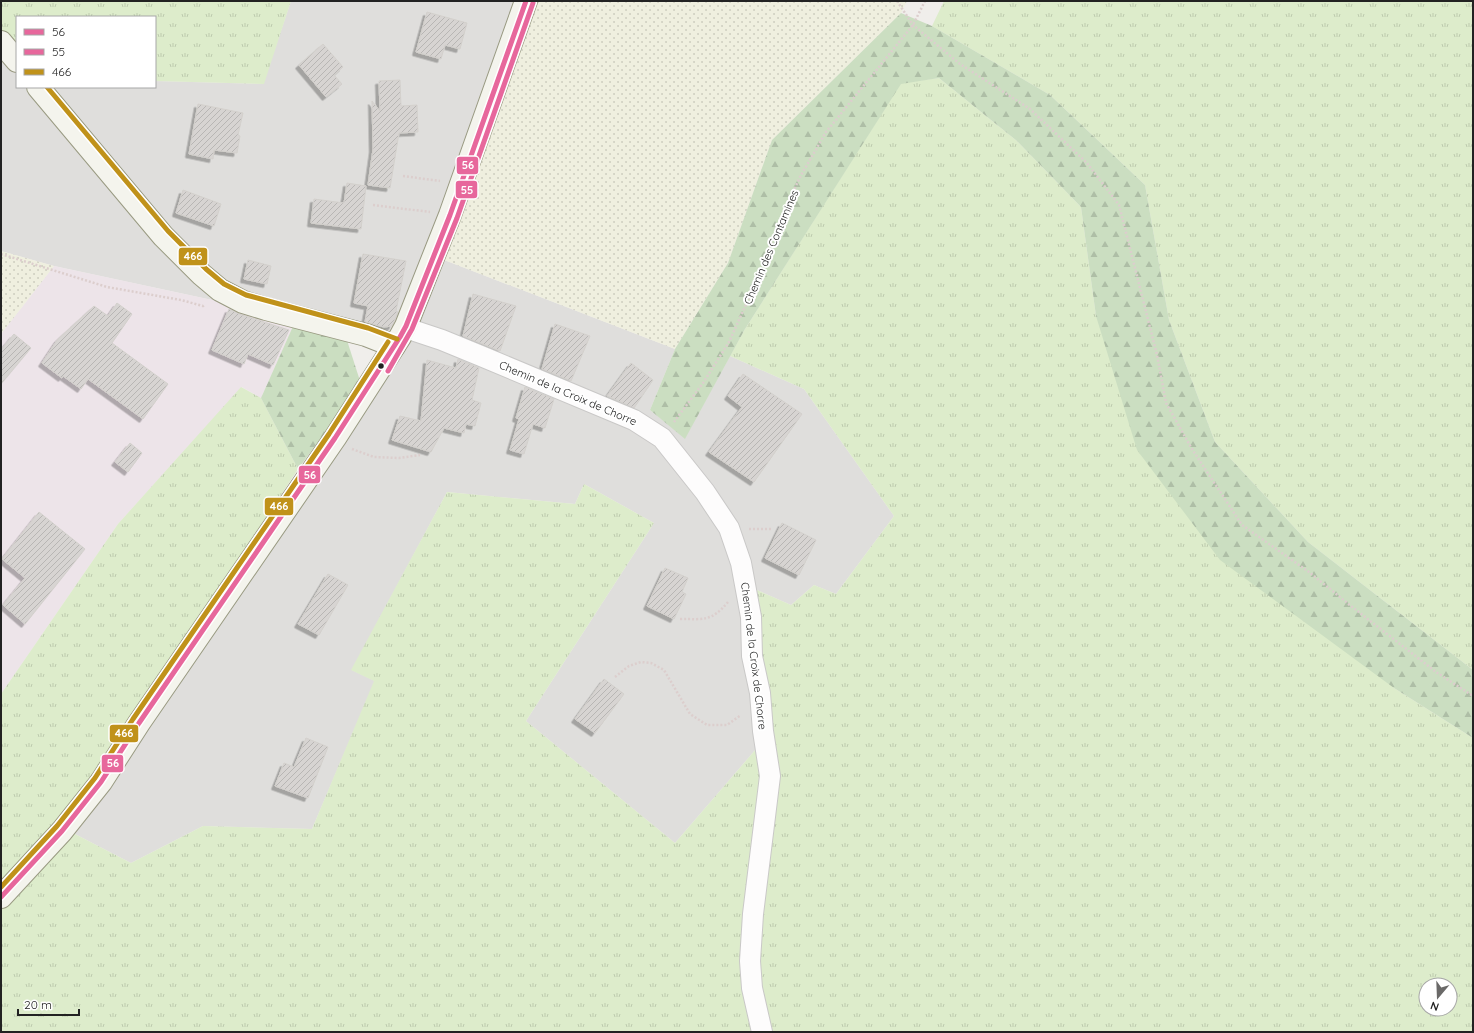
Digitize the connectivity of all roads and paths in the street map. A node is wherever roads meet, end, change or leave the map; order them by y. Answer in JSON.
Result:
{"nodes":[{"id":1,"x":526,"y":1,"type":"edge"},
{"id":2,"x":897,"y":1,"type":"edge"},
{"id":3,"x":925,"y":1,"type":"edge"},
{"id":4,"x":913,"y":25,"type":"junction"},
{"id":5,"x":1,"y":42,"type":"edge"},
{"id":6,"x":16,"y":60,"type":"edge"},
{"id":7,"x":39,"y":88,"type":"edge"},
{"id":8,"x":403,"y":176,"type":"dead end"},
{"id":9,"x":461,"y":184,"type":"junction"},
{"id":10,"x":373,"y":205,"type":"dead end"},
{"id":11,"x":450,"y":215,"type":"junction"},
{"id":12,"x":1,"y":254,"type":"edge"},
{"id":13,"x":220,"y":290,"type":"junction"},
{"id":14,"x":406,"y":326,"type":"junction"},
{"id":15,"x":394,"y":346,"type":"junction"},
{"id":16,"x":335,"y":438,"type":"junction"},
{"id":17,"x":662,"y":438,"type":"junction"},
{"id":18,"x":420,"y":455,"type":"dead end"},
{"id":19,"x":745,"y":582,"type":"junction"},
{"id":20,"x":680,"y":620,"type":"dead end"},
{"id":21,"x":615,"y":677,"type":"dead end"},
{"id":22,"x":760,"y":693,"type":"junction"},
{"id":23,"x":1473,"y":696,"type":"edge"},
{"id":24,"x":1,"y":897,"type":"edge"},
{"id":25,"x":762,"y":1032,"type":"edge"}],
"edges":[{"from":1,"to":9,"type":"street"},
{"from":2,"to":4,"type":"path"},
{"from":3,"to":4,"type":"path","name":"Chemin des Contamines"},
{"from":4,"to":17,"type":"path","name":"Chemin des Contamines"},
{"from":4,"to":23,"type":"path"},
{"from":5,"to":6,"type":"street"},
{"from":7,"to":13,"type":"street"},
{"from":8,"to":9,"type":"path"},
{"from":9,"to":11,"type":"street"},
{"from":10,"to":11,"type":"path"},
{"from":11,"to":14,"type":"street"},
{"from":12,"to":13,"type":"path"},
{"from":13,"to":15,"type":"street"},
{"from":14,"to":15,"type":"street"},
{"from":14,"to":17,"type":"street","name":"Chemin de la Croix de Chorre"},
{"from":15,"to":16,"type":"street"},
{"from":16,"to":18,"type":"path"},
{"from":16,"to":24,"type":"street"},
{"from":17,"to":19,"type":"street","name":"Chemin de la Croix de Chorre"},
{"from":19,"to":20,"type":"path"},
{"from":19,"to":22,"type":"street","name":"Chemin de la Croix de Chorre"},
{"from":21,"to":22,"type":"path"},
{"from":22,"to":25,"type":"street","name":"Chemin de la Croix de Chorre"}]}
